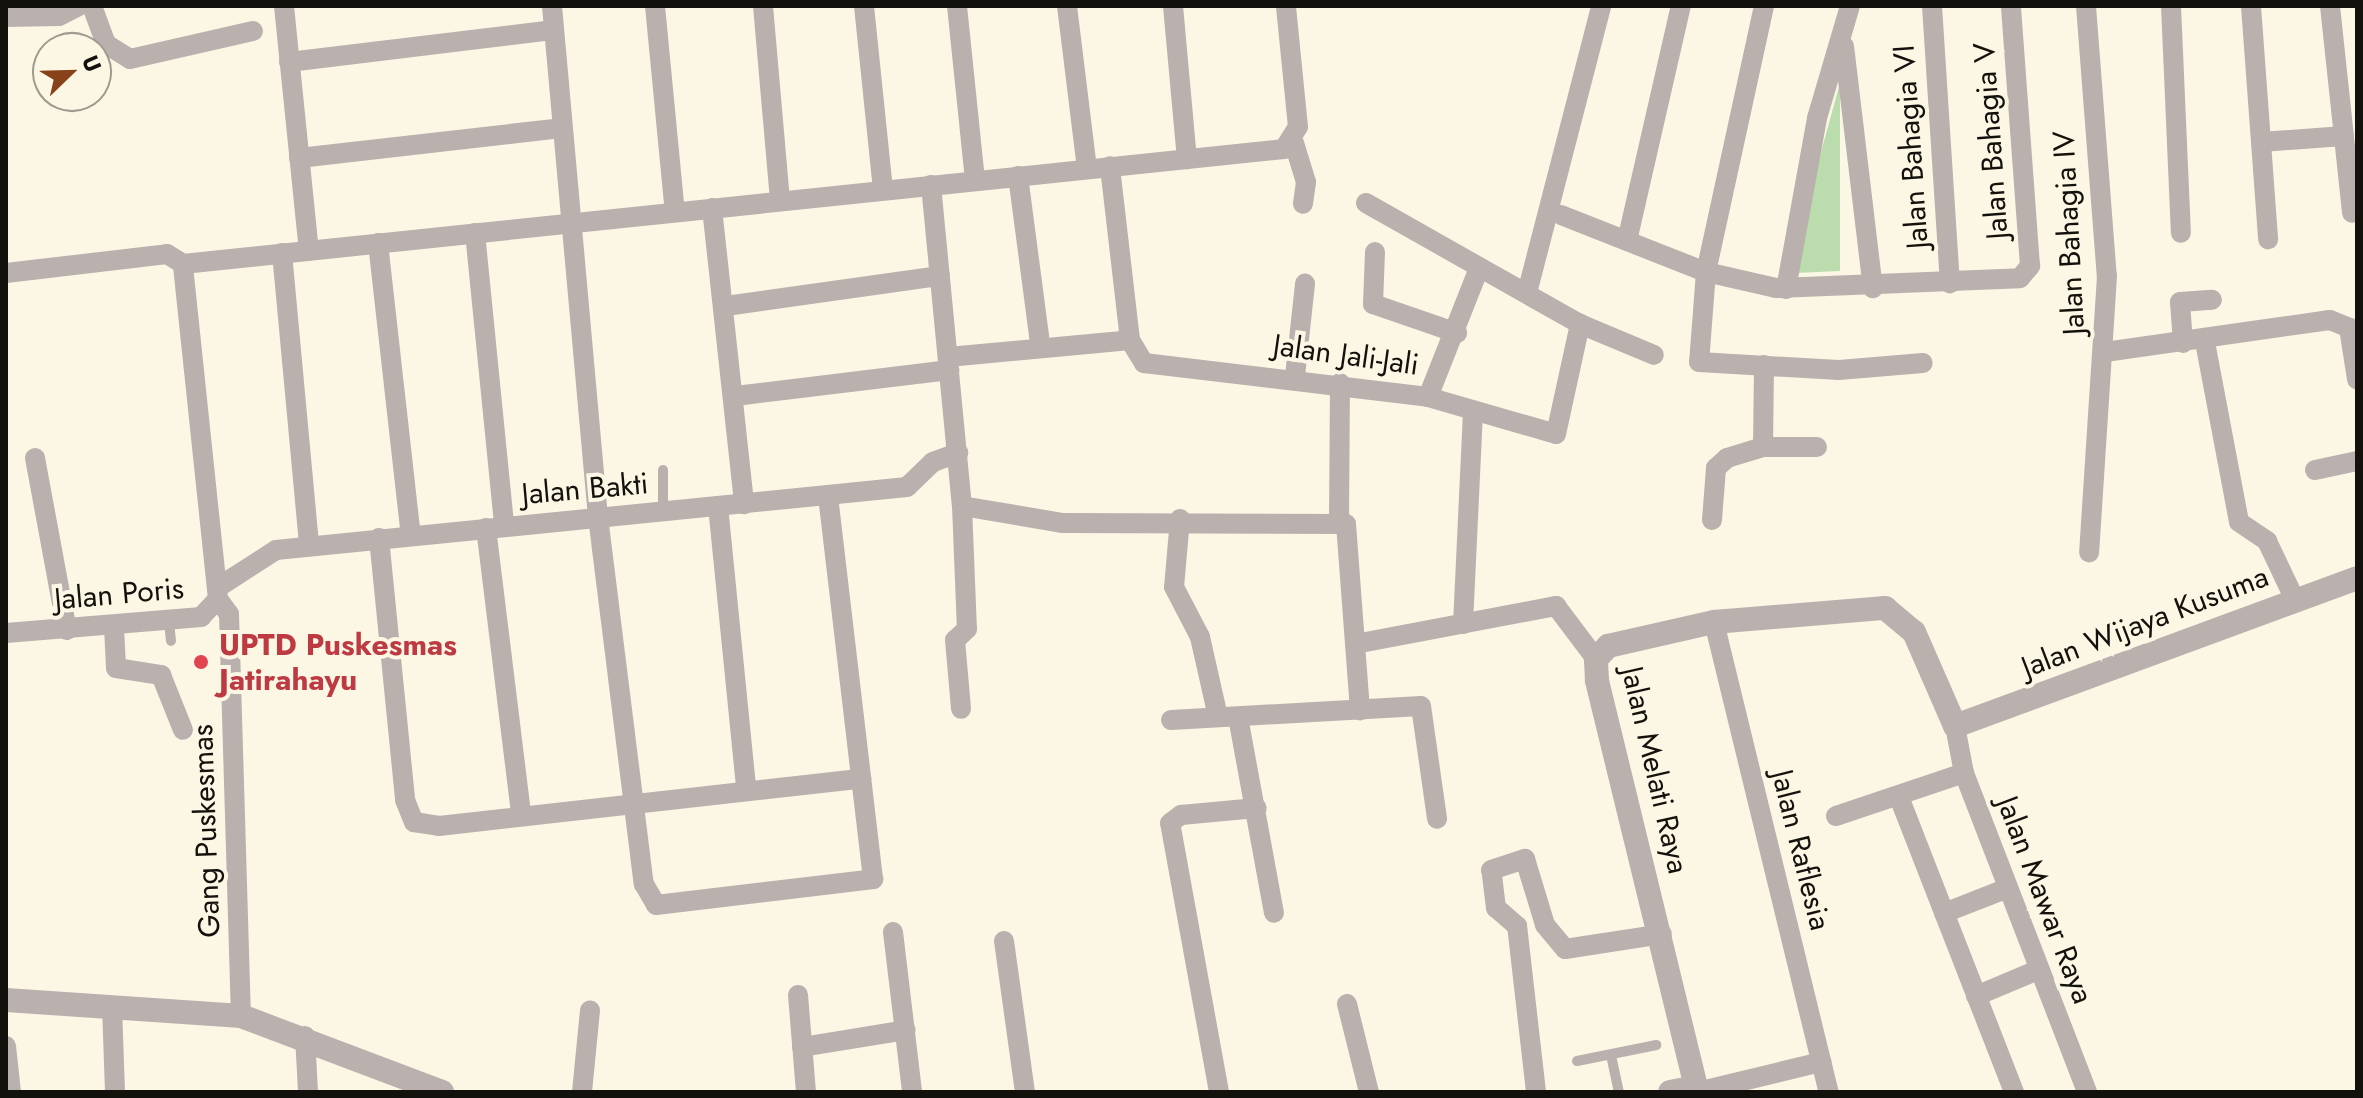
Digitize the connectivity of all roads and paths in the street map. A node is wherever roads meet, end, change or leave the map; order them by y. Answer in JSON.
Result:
{"nodes":[{"id":1,"x":79,"y":6,"type":"edge"},
{"id":2,"x":92,"y":6,"type":"edge"},
{"id":3,"x":284,"y":6,"type":"edge"},
{"id":4,"x":552,"y":6,"type":"edge"},
{"id":5,"x":655,"y":6,"type":"edge"},
{"id":6,"x":763,"y":6,"type":"edge"},
{"id":7,"x":864,"y":6,"type":"edge"},
{"id":8,"x":957,"y":6,"type":"edge"},
{"id":9,"x":1067,"y":6,"type":"edge"},
{"id":10,"x":1173,"y":6,"type":"edge"},
{"id":11,"x":1286,"y":6,"type":"edge"},
{"id":12,"x":1681,"y":6,"type":"edge"},
{"id":13,"x":1764,"y":6,"type":"edge"},
{"id":14,"x":1850,"y":6,"type":"edge"},
{"id":15,"x":1932,"y":6,"type":"edge"},
{"id":16,"x":2011,"y":6,"type":"edge"},
{"id":17,"x":2086,"y":6,"type":"edge"},
{"id":18,"x":2171,"y":6,"type":"edge"},
{"id":19,"x":2251,"y":6,"type":"edge"},
{"id":20,"x":2330,"y":6,"type":"edge"},
{"id":21,"x":1595,"y":8,"type":"edge"},
{"id":22,"x":6,"y":17,"type":"edge"},
{"id":23,"x":554,"y":30,"type":"junction"},
{"id":24,"x":253,"y":31,"type":"dead end"},
{"id":25,"x":1844,"y":45,"type":"junction"},
{"id":26,"x":289,"y":62,"type":"junction"},
{"id":27,"x":561,"y":128,"type":"junction"},
{"id":28,"x":2344,"y":136,"type":"junction"},
{"id":29,"x":2261,"y":142,"type":"junction"},
{"id":30,"x":1294,"y":143,"type":"junction"},
{"id":31,"x":299,"y":158,"type":"junction"},
{"id":32,"x":1187,"y":159,"type":"junction"},
{"id":33,"x":1110,"y":166,"type":"junction"},
{"id":34,"x":1087,"y":168,"type":"junction"},
{"id":35,"x":1018,"y":176,"type":"junction"},
{"id":36,"x":975,"y":179,"type":"junction"},
{"id":37,"x":931,"y":185,"type":"junction"},
{"id":38,"x":883,"y":190,"type":"junction"},
{"id":39,"x":780,"y":201,"type":"junction"},
{"id":40,"x":1366,"y":203,"type":"dead end"},
{"id":41,"x":1303,"y":204,"type":"dead end"},
{"id":42,"x":712,"y":208,"type":"junction"},
{"id":43,"x":675,"y":212,"type":"junction"},
{"id":44,"x":2352,"y":213,"type":"dead end"},
{"id":45,"x":1561,"y":215,"type":"dead end"},
{"id":46,"x":569,"y":223,"type":"junction"},
{"id":47,"x":475,"y":233,"type":"junction"},
{"id":48,"x":2181,"y":233,"type":"dead end"},
{"id":49,"x":2268,"y":239,"type":"dead end"},
{"id":50,"x":1627,"y":241,"type":"junction"},
{"id":51,"x":378,"y":243,"type":"junction"},
{"id":52,"x":309,"y":251,"type":"junction"},
{"id":53,"x":1375,"y":252,"type":"dead end"},
{"id":54,"x":282,"y":253,"type":"junction"},
{"id":55,"x":183,"y":264,"type":"junction"},
{"id":56,"x":1479,"y":268,"type":"junction"},
{"id":57,"x":1706,"y":272,"type":"junction"},
{"id":58,"x":6,"y":273,"type":"edge"},
{"id":59,"x":940,"y":276,"type":"junction"},
{"id":60,"x":1950,"y":283,"type":"junction"},
{"id":61,"x":1305,"y":284,"type":"dead end"},
{"id":62,"x":1873,"y":288,"type":"junction"},
{"id":63,"x":1786,"y":289,"type":"junction"},
{"id":64,"x":1527,"y":293,"type":"junction"},
{"id":65,"x":2212,"y":300,"type":"dead end"},
{"id":66,"x":726,"y":306,"type":"junction"},
{"id":67,"x":1580,"y":324,"type":"junction"},
{"id":68,"x":2353,"y":329,"type":"edge"},
{"id":69,"x":1457,"y":333,"type":"junction"},
{"id":70,"x":1130,"y":340,"type":"junction"},
{"id":71,"x":2205,"y":342,"type":"junction"},
{"id":72,"x":2183,"y":343,"type":"junction"},
{"id":73,"x":1040,"y":344,"type":"junction"},
{"id":74,"x":2105,"y":352,"type":"junction"},
{"id":75,"x":1654,"y":355,"type":"dead end"},
{"id":76,"x":949,"y":363,"type":"junction"},
{"id":77,"x":1923,"y":363,"type":"dead end"},
{"id":78,"x":1764,"y":365,"type":"junction"},
{"id":79,"x":1295,"y":376,"type":"junction"},
{"id":80,"x":2357,"y":379,"type":"edge"},
{"id":81,"x":1340,"y":383,"type":"junction"},
{"id":82,"x":735,"y":396,"type":"junction"},
{"id":83,"x":1428,"y":397,"type":"junction"},
{"id":84,"x":1473,"y":410,"type":"junction"},
{"id":85,"x":1763,"y":447,"type":"junction"},
{"id":86,"x":1817,"y":447,"type":"dead end"},
{"id":87,"x":958,"y":453,"type":"junction"},
{"id":88,"x":35,"y":458,"type":"dead end"},
{"id":89,"x":2357,"y":461,"type":"edge"},
{"id":90,"x":663,"y":470,"type":"dead end"},
{"id":91,"x":2315,"y":470,"type":"dead end"},
{"id":92,"x":828,"y":496,"type":"junction"},
{"id":93,"x":744,"y":504,"type":"junction"},
{"id":94,"x":718,"y":506,"type":"junction"},
{"id":95,"x":962,"y":506,"type":"junction"},
{"id":96,"x":663,"y":512,"type":"junction"},
{"id":97,"x":598,"y":517,"type":"junction"},
{"id":98,"x":1180,"y":519,"type":"junction"},
{"id":99,"x":1712,"y":520,"type":"dead end"},
{"id":100,"x":1339,"y":523,"type":"junction"},
{"id":101,"x":495,"y":527,"type":"junction"},
{"id":102,"x":411,"y":535,"type":"junction"},
{"id":103,"x":379,"y":538,"type":"junction"},
{"id":104,"x":309,"y":544,"type":"junction"},
{"id":105,"x":2089,"y":552,"type":"dead end"},
{"id":106,"x":2357,"y":578,"type":"edge"},
{"id":107,"x":217,"y":593,"type":"junction"},
{"id":108,"x":2295,"y":600,"type":"junction"},
{"id":109,"x":1714,"y":622,"type":"junction"},
{"id":110,"x":1463,"y":624,"type":"junction"},
{"id":111,"x":114,"y":627,"type":"junction"},
{"id":112,"x":67,"y":630,"type":"junction"},
{"id":113,"x":6,"y":633,"type":"edge"},
{"id":114,"x":1355,"y":644,"type":"junction"},
{"id":115,"x":1596,"y":659,"type":"junction"},
{"id":116,"x":961,"y":709,"type":"dead end"},
{"id":117,"x":1360,"y":710,"type":"junction"},
{"id":118,"x":1228,"y":717,"type":"junction"},
{"id":119,"x":1171,"y":720,"type":"dead end"},
{"id":120,"x":1955,"y":726,"type":"junction"},
{"id":121,"x":183,"y":730,"type":"dead end"},
{"id":122,"x":1964,"y":773,"type":"junction"},
{"id":123,"x":861,"y":779,"type":"junction"},
{"id":124,"x":746,"y":789,"type":"junction"},
{"id":125,"x":1899,"y":797,"type":"junction"},
{"id":126,"x":632,"y":800,"type":"junction"},
{"id":127,"x":1257,"y":808,"type":"junction"},
{"id":128,"x":521,"y":815,"type":"junction"},
{"id":129,"x":1836,"y":816,"type":"dead end"},
{"id":130,"x":1437,"y":819,"type":"dead end"},
{"id":131,"x":2008,"y":888,"type":"junction"},
{"id":132,"x":1274,"y":913,"type":"dead end"},
{"id":133,"x":1944,"y":913,"type":"junction"},
{"id":134,"x":893,"y":932,"type":"dead end"},
{"id":135,"x":1662,"y":934,"type":"junction"},
{"id":136,"x":1004,"y":941,"type":"dead end"},
{"id":137,"x":2038,"y":970,"type":"junction"},
{"id":138,"x":798,"y":995,"type":"dead end"},
{"id":139,"x":1976,"y":996,"type":"junction"},
{"id":140,"x":6,"y":1000,"type":"edge"},
{"id":141,"x":1347,"y":1004,"type":"dead end"},
{"id":142,"x":112,"y":1006,"type":"junction"},
{"id":143,"x":590,"y":1010,"type":"dead end"},
{"id":144,"x":241,"y":1016,"type":"junction"},
{"id":145,"x":906,"y":1030,"type":"junction"},
{"id":146,"x":305,"y":1036,"type":"junction"},
{"id":147,"x":1656,"y":1045,"type":"dead end"},
{"id":148,"x":6,"y":1046,"type":"edge"},
{"id":149,"x":802,"y":1047,"type":"junction"},
{"id":150,"x":1611,"y":1055,"type":"junction"},
{"id":151,"x":1577,"y":1061,"type":"dead end"},
{"id":152,"x":1821,"y":1062,"type":"junction"},
{"id":153,"x":1696,"y":1090,"type":"edge"},
{"id":154,"x":11,"y":1092,"type":"edge"},
{"id":155,"x":115,"y":1092,"type":"edge"},
{"id":156,"x":308,"y":1092,"type":"edge"},
{"id":157,"x":442,"y":1092,"type":"edge"},
{"id":158,"x":582,"y":1092,"type":"edge"},
{"id":159,"x":806,"y":1092,"type":"edge"},
{"id":160,"x":912,"y":1092,"type":"edge"},
{"id":161,"x":1025,"y":1092,"type":"edge"},
{"id":162,"x":1219,"y":1092,"type":"edge"},
{"id":163,"x":1369,"y":1092,"type":"edge"},
{"id":164,"x":1536,"y":1092,"type":"edge"},
{"id":165,"x":1619,"y":1092,"type":"edge"},
{"id":166,"x":1670,"y":1092,"type":"edge"},
{"id":167,"x":1829,"y":1092,"type":"edge"},
{"id":168,"x":2014,"y":1092,"type":"edge"},
{"id":169,"x":2087,"y":1092,"type":"edge"}],
"edges":[{"from":1,"to":22,"type":"street"},
{"from":2,"to":24,"type":"street"},
{"from":3,"to":26,"type":"street"},
{"from":4,"to":23,"type":"street"},
{"from":5,"to":43,"type":"street"},
{"from":6,"to":39,"type":"street"},
{"from":7,"to":38,"type":"street"},
{"from":8,"to":36,"type":"street"},
{"from":9,"to":34,"type":"street"},
{"from":10,"to":32,"type":"street"},
{"from":11,"to":30,"type":"street"},
{"from":12,"to":50,"type":"street"},
{"from":13,"to":57,"type":"street"},
{"from":14,"to":25,"type":"street"},
{"from":15,"to":60,"type":"street","name":"Jalan Bahagia VI"},
{"from":16,"to":60,"type":"street","name":"Jalan Bahagia V"},
{"from":17,"to":74,"type":"street","name":"Jalan Bahagia IV"},
{"from":18,"to":48,"type":"street"},
{"from":19,"to":29,"type":"street"},
{"from":20,"to":28,"type":"street"},
{"from":21,"to":64,"type":"street"},
{"from":23,"to":26,"type":"street"},
{"from":23,"to":27,"type":"street"},
{"from":25,"to":62,"type":"street"},
{"from":25,"to":63,"type":"street"},
{"from":26,"to":31,"type":"street"},
{"from":27,"to":31,"type":"street"},
{"from":27,"to":46,"type":"street"},
{"from":28,"to":29,"type":"street"},
{"from":28,"to":44,"type":"street"},
{"from":29,"to":49,"type":"street"},
{"from":30,"to":32,"type":"street"},
{"from":30,"to":41,"type":"street"},
{"from":31,"to":52,"type":"street"},
{"from":32,"to":33,"type":"street"},
{"from":33,"to":34,"type":"street"},
{"from":33,"to":70,"type":"street"},
{"from":34,"to":35,"type":"street"},
{"from":35,"to":36,"type":"street"},
{"from":35,"to":73,"type":"street"},
{"from":36,"to":37,"type":"street"},
{"from":37,"to":38,"type":"street"},
{"from":37,"to":59,"type":"street"},
{"from":38,"to":39,"type":"street"},
{"from":39,"to":42,"type":"street"},
{"from":40,"to":56,"type":"street"},
{"from":42,"to":43,"type":"street"},
{"from":42,"to":66,"type":"street"},
{"from":43,"to":46,"type":"street"},
{"from":45,"to":50,"type":"street"},
{"from":46,"to":47,"type":"street"},
{"from":46,"to":97,"type":"street"},
{"from":47,"to":51,"type":"street"},
{"from":47,"to":101,"type":"street"},
{"from":50,"to":57,"type":"street"},
{"from":51,"to":52,"type":"street"},
{"from":51,"to":102,"type":"street"},
{"from":52,"to":54,"type":"street"},
{"from":53,"to":69,"type":"street"},
{"from":54,"to":55,"type":"street"},
{"from":54,"to":104,"type":"street"},
{"from":55,"to":58,"type":"street"},
{"from":55,"to":107,"type":"street","name":"Gang Puskesmas"},
{"from":56,"to":64,"type":"street"},
{"from":56,"to":69,"type":"street","name":"Jalan Jali-Jali"},
{"from":57,"to":63,"type":"street"},
{"from":57,"to":78,"type":"street"},
{"from":59,"to":66,"type":"street"},
{"from":59,"to":76,"type":"street"},
{"from":60,"to":62,"type":"street"},
{"from":61,"to":79,"type":"street"},
{"from":62,"to":63,"type":"street"},
{"from":64,"to":67,"type":"street"},
{"from":65,"to":72,"type":"street"},
{"from":66,"to":82,"type":"street"},
{"from":67,"to":75,"type":"street"},
{"from":67,"to":84,"type":"street"},
{"from":68,"to":71,"type":"street"},
{"from":68,"to":80,"type":"street"},
{"from":69,"to":83,"type":"street","name":"Jalan Jali-Jali"},
{"from":70,"to":73,"type":"street"},
{"from":70,"to":79,"type":"street","name":"Jalan Jali-Jali"},
{"from":71,"to":72,"type":"street"},
{"from":71,"to":108,"type":"street"},
{"from":72,"to":74,"type":"street"},
{"from":73,"to":76,"type":"street"},
{"from":74,"to":105,"type":"street","name":"Jalan Bahagia IV"},
{"from":76,"to":82,"type":"street"},
{"from":76,"to":87,"type":"street"},
{"from":77,"to":78,"type":"street"},
{"from":78,"to":85,"type":"street"},
{"from":79,"to":81,"type":"street","name":"Jalan Jali-Jali"},
{"from":81,"to":83,"type":"street","name":"Jalan Jali-Jali"},
{"from":81,"to":100,"type":"street"},
{"from":82,"to":93,"type":"street"},
{"from":83,"to":84,"type":"street"},
{"from":84,"to":110,"type":"street"},
{"from":85,"to":86,"type":"street"},
{"from":85,"to":99,"type":"street"},
{"from":87,"to":92,"type":"street","name":"Jalan Bakti"},
{"from":87,"to":95,"type":"street"},
{"from":88,"to":112,"type":"street"},
{"from":89,"to":91,"type":"street"},
{"from":90,"to":96,"type":"lane"},
{"from":92,"to":93,"type":"street","name":"Jalan Bakti"},
{"from":92,"to":123,"type":"street"},
{"from":93,"to":94,"type":"street","name":"Jalan Bakti"},
{"from":94,"to":96,"type":"street","name":"Jalan Bakti"},
{"from":94,"to":124,"type":"street"},
{"from":95,"to":98,"type":"street"},
{"from":95,"to":116,"type":"street"},
{"from":96,"to":97,"type":"street","name":"Jalan Bakti"},
{"from":97,"to":101,"type":"street","name":"Jalan Bakti"},
{"from":97,"to":126,"type":"street"},
{"from":98,"to":100,"type":"street"},
{"from":98,"to":118,"type":"street"},
{"from":100,"to":114,"type":"street"},
{"from":101,"to":102,"type":"street","name":"Jalan Bakti"},
{"from":101,"to":128,"type":"street"},
{"from":102,"to":103,"type":"street","name":"Jalan Bakti"},
{"from":103,"to":104,"type":"street","name":"Jalan Bakti"},
{"from":103,"to":128,"type":"street"},
{"from":104,"to":107,"type":"street","name":"Jalan Bakti"},
{"from":106,"to":108,"type":"street","name":"Jalan Wijaya Kusuma"},
{"from":107,"to":111,"type":"street","name":"Jalan Poris"},
{"from":107,"to":144,"type":"street","name":"Gang Puskesmas"},
{"from":108,"to":120,"type":"street","name":"Jalan Wijaya Kusuma"},
{"from":109,"to":115,"type":"street","name":"Jalan Melati Raya"},
{"from":109,"to":120,"type":"street","name":"Jalan Melati Raya"},
{"from":109,"to":152,"type":"street","name":"Jalan Raflesia"},
{"from":110,"to":114,"type":"street"},
{"from":110,"to":115,"type":"street"},
{"from":111,"to":112,"type":"street","name":"Jalan Poris"},
{"from":111,"to":121,"type":"street"},
{"from":112,"to":113,"type":"street","name":"Jalan Poris"},
{"from":114,"to":117,"type":"street"},
{"from":115,"to":135,"type":"street","name":"Jalan Melati Raya"},
{"from":117,"to":118,"type":"street"},
{"from":117,"to":130,"type":"street"},
{"from":118,"to":119,"type":"street"},
{"from":118,"to":127,"type":"street"},
{"from":120,"to":122,"type":"street","name":"Jalan Mawar Raya"},
{"from":122,"to":125,"type":"street"},
{"from":122,"to":131,"type":"street","name":"Jalan Mawar Raya"},
{"from":123,"to":124,"type":"street"},
{"from":123,"to":126,"type":"street"},
{"from":124,"to":126,"type":"street"},
{"from":125,"to":129,"type":"street"},
{"from":125,"to":133,"type":"street"},
{"from":126,"to":128,"type":"street"},
{"from":127,"to":132,"type":"street"},
{"from":127,"to":162,"type":"street"},
{"from":131,"to":133,"type":"street"},
{"from":131,"to":137,"type":"street","name":"Jalan Mawar Raya"},
{"from":133,"to":139,"type":"street"},
{"from":134,"to":145,"type":"street"},
{"from":135,"to":153,"type":"street","name":"Jalan Melati Raya"},
{"from":135,"to":164,"type":"street"},
{"from":136,"to":161,"type":"street"},
{"from":137,"to":139,"type":"street"},
{"from":137,"to":169,"type":"street","name":"Jalan Mawar Raya"},
{"from":138,"to":149,"type":"street"},
{"from":139,"to":168,"type":"street"},
{"from":140,"to":142,"type":"street"},
{"from":141,"to":163,"type":"street"},
{"from":142,"to":144,"type":"street"},
{"from":142,"to":155,"type":"street"},
{"from":143,"to":158,"type":"street"},
{"from":144,"to":146,"type":"street"},
{"from":145,"to":149,"type":"street"},
{"from":145,"to":160,"type":"street"},
{"from":146,"to":156,"type":"street"},
{"from":146,"to":157,"type":"street"},
{"from":147,"to":150,"type":"lane"},
{"from":148,"to":154,"type":"street"},
{"from":149,"to":159,"type":"street"},
{"from":150,"to":151,"type":"lane"},
{"from":150,"to":165,"type":"lane"},
{"from":152,"to":153,"type":"street"},
{"from":152,"to":167,"type":"street","name":"Jalan Raflesia"},
{"from":153,"to":166,"type":"street"}]}
